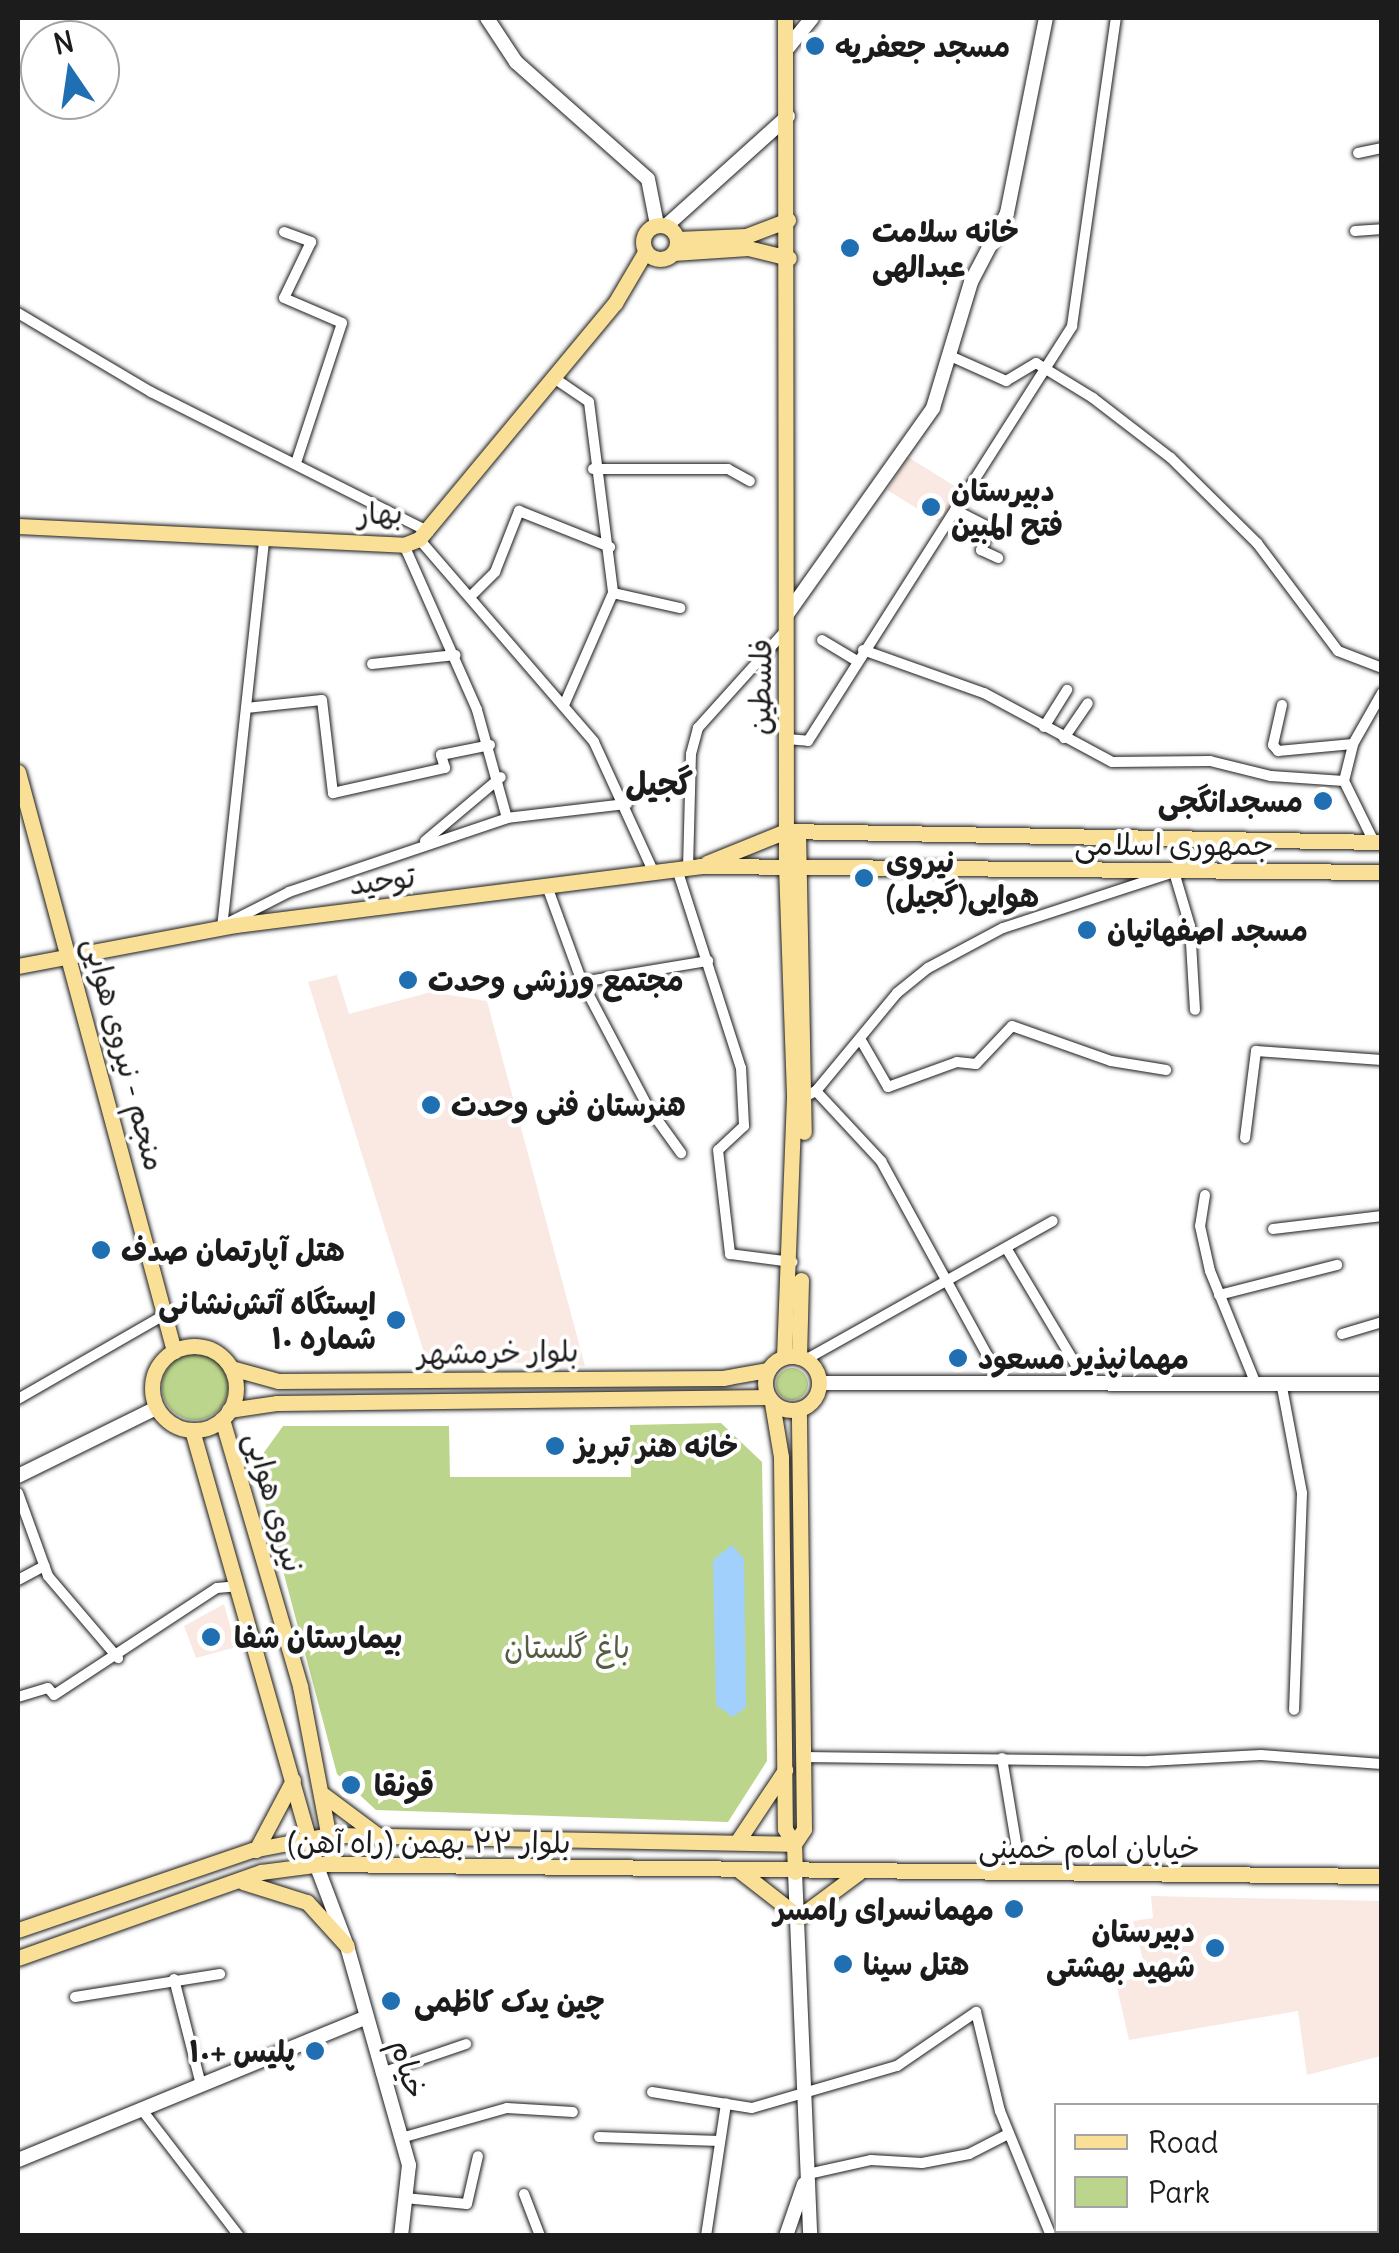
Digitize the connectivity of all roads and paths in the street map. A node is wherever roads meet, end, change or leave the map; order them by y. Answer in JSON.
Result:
{"nodes":[{"id":1,"x":486,"y":18,"type":"edge"},
{"id":2,"x":785,"y":18,"type":"edge"},
{"id":3,"x":812,"y":18,"type":"edge"},
{"id":4,"x":1046,"y":18,"type":"edge"},
{"id":5,"x":1116,"y":18,"type":"edge"},
{"id":6,"x":786,"y":50,"type":"junction"},
{"id":7,"x":788,"y":116,"type":"junction"},
{"id":8,"x":1382,"y":148,"type":"edge"},
{"id":9,"x":1358,"y":153,"type":"dead end"},
{"id":10,"x":788,"y":220,"type":"junction"},
{"id":11,"x":1382,"y":230,"type":"edge"},
{"id":12,"x":1355,"y":231,"type":"dead end"},
{"id":13,"x":284,"y":232,"type":"dead end"},
{"id":14,"x":667,"y":240,"type":"junction"},
{"id":15,"x":645,"y":252,"type":"junction"},
{"id":16,"x":789,"y":258,"type":"junction"},
{"id":17,"x":626,"y":288,"type":"junction"},
{"id":18,"x":18,"y":313,"type":"edge"},
{"id":19,"x":948,"y":354,"type":"junction"},
{"id":20,"x":1043,"y":366,"type":"junction"},
{"id":21,"x":554,"y":378,"type":"junction"},
{"id":22,"x":297,"y":460,"type":"junction"},
{"id":23,"x":594,"y":469,"type":"junction"},
{"id":24,"x":750,"y":481,"type":"dead end"},
{"id":25,"x":955,"y":510,"type":"junction"},
{"id":26,"x":18,"y":526,"type":"edge"},
{"id":27,"x":264,"y":538,"type":"junction"},
{"id":28,"x":418,"y":539,"type":"junction"},
{"id":29,"x":610,"y":547,"type":"junction"},
{"id":30,"x":998,"y":558,"type":"dead end"},
{"id":31,"x":612,"y":593,"type":"junction"},
{"id":32,"x":472,"y":595,"type":"junction"},
{"id":33,"x":680,"y":608,"type":"dead end"},
{"id":34,"x":788,"y":621,"type":"junction"},
{"id":35,"x":822,"y":640,"type":"dead end"},
{"id":36,"x":456,"y":654,"type":"junction"},
{"id":37,"x":860,"y":656,"type":"junction"},
{"id":38,"x":372,"y":664,"type":"dead end"},
{"id":39,"x":1382,"y":668,"type":"edge"},
{"id":40,"x":1067,"y":690,"type":"dead end"},
{"id":41,"x":1381,"y":695,"type":"edge"},
{"id":42,"x":1088,"y":703,"type":"dead end"},
{"id":43,"x":1282,"y":705,"type":"dead end"},
{"id":44,"x":564,"y":706,"type":"junction"},
{"id":45,"x":246,"y":708,"type":"junction"},
{"id":46,"x":1044,"y":727,"type":"junction"},
{"id":47,"x":787,"y":738,"type":"junction"},
{"id":48,"x":1064,"y":738,"type":"junction"},
{"id":49,"x":1353,"y":744,"type":"junction"},
{"id":50,"x":490,"y":745,"type":"junction"},
{"id":51,"x":18,"y":772,"type":"edge"},
{"id":52,"x":501,"y":777,"type":"junction"},
{"id":53,"x":1344,"y":780,"type":"junction"},
{"id":54,"x":628,"y":804,"type":"junction"},
{"id":55,"x":507,"y":818,"type":"junction"},
{"id":56,"x":792,"y":831,"type":"junction"},
{"id":57,"x":1378,"y":842,"type":"edge"},
{"id":58,"x":420,"y":845,"type":"junction"},
{"id":59,"x":792,"y":867,"type":"junction"},
{"id":60,"x":688,"y":868,"type":"junction"},
{"id":61,"x":1174,"y":872,"type":"junction"},
{"id":62,"x":1379,"y":872,"type":"edge"},
{"id":63,"x":654,"y":873,"type":"junction"},
{"id":64,"x":548,"y":889,"type":"junction"},
{"id":65,"x":222,"y":928,"type":"junction"},
{"id":66,"x":72,"y":957,"type":"junction"},
{"id":67,"x":708,"y":960,"type":"junction"},
{"id":68,"x":18,"y":966,"type":"edge"},
{"id":69,"x":582,"y":982,"type":"junction"},
{"id":70,"x":1195,"y":1010,"type":"dead end"},
{"id":71,"x":862,"y":1042,"type":"junction"},
{"id":72,"x":1382,"y":1060,"type":"edge"},
{"id":73,"x":1166,"y":1070,"type":"dead end"},
{"id":74,"x":805,"y":1094,"type":"junction"},
{"id":75,"x":1245,"y":1138,"type":"dead end"},
{"id":76,"x":681,"y":1153,"type":"dead end"},
{"id":77,"x":1204,"y":1195,"type":"dead end"},
{"id":78,"x":1382,"y":1216,"type":"edge"},
{"id":79,"x":1053,"y":1220,"type":"dead end"},
{"id":80,"x":1272,"y":1230,"type":"dead end"},
{"id":81,"x":1008,"y":1252,"type":"junction"},
{"id":82,"x":793,"y":1262,"type":"junction"},
{"id":83,"x":1337,"y":1266,"type":"dead end"},
{"id":84,"x":948,"y":1276,"type":"junction"},
{"id":85,"x":1220,"y":1295,"type":"junction"},
{"id":86,"x":164,"y":1315,"type":"junction"},
{"id":87,"x":1382,"y":1322,"type":"edge"},
{"id":88,"x":1342,"y":1334,"type":"dead end"},
{"id":89,"x":174,"y":1351,"type":"junction"},
{"id":90,"x":796,"y":1358,"type":"junction"},
{"id":91,"x":230,"y":1368,"type":"junction"},
{"id":92,"x":768,"y":1370,"type":"junction"},
{"id":93,"x":556,"y":1379,"type":"junction"},
{"id":94,"x":1001,"y":1380,"type":"junction"},
{"id":95,"x":1085,"y":1380,"type":"junction"},
{"id":96,"x":1255,"y":1382,"type":"junction"},
{"id":97,"x":1281,"y":1382,"type":"junction"},
{"id":98,"x":820,"y":1383,"type":"junction"},
{"id":99,"x":1382,"y":1384,"type":"edge"},
{"id":100,"x":18,"y":1398,"type":"edge"},
{"id":101,"x":556,"y":1400,"type":"junction"},
{"id":102,"x":770,"y":1400,"type":"junction"},
{"id":103,"x":156,"y":1408,"type":"junction"},
{"id":104,"x":799,"y":1410,"type":"junction"},
{"id":105,"x":226,"y":1414,"type":"junction"},
{"id":106,"x":192,"y":1430,"type":"junction"},
{"id":107,"x":18,"y":1476,"type":"edge"},
{"id":108,"x":18,"y":1493,"type":"edge"},
{"id":109,"x":44,"y":1566,"type":"junction"},
{"id":110,"x":18,"y":1580,"type":"edge"},
{"id":111,"x":238,"y":1586,"type":"junction"},
{"id":112,"x":118,"y":1658,"type":"junction"},
{"id":113,"x":18,"y":1697,"type":"edge"},
{"id":114,"x":1294,"y":1710,"type":"dead end"},
{"id":115,"x":802,"y":1758,"type":"junction"},
{"id":116,"x":1002,"y":1758,"type":"junction"},
{"id":117,"x":1382,"y":1764,"type":"edge"},
{"id":118,"x":785,"y":1770,"type":"junction"},
{"id":119,"x":292,"y":1780,"type":"junction"},
{"id":120,"x":321,"y":1793,"type":"junction"},
{"id":121,"x":329,"y":1835,"type":"junction"},
{"id":122,"x":379,"y":1836,"type":"junction"},
{"id":123,"x":308,"y":1838,"type":"junction"},
{"id":124,"x":737,"y":1842,"type":"junction"},
{"id":125,"x":794,"y":1844,"type":"junction"},
{"id":126,"x":1016,"y":1849,"type":"dead end"},
{"id":127,"x":256,"y":1850,"type":"junction"},
{"id":128,"x":316,"y":1864,"type":"junction"},
{"id":129,"x":334,"y":1864,"type":"junction"},
{"id":130,"x":740,"y":1872,"type":"junction"},
{"id":131,"x":795,"y":1872,"type":"junction"},
{"id":132,"x":858,"y":1872,"type":"junction"},
{"id":133,"x":1382,"y":1876,"type":"edge"},
{"id":134,"x":234,"y":1882,"type":"junction"},
{"id":135,"x":799,"y":1916,"type":"junction"},
{"id":136,"x":18,"y":1930,"type":"edge"},
{"id":137,"x":347,"y":1946,"type":"junction"},
{"id":138,"x":18,"y":1958,"type":"edge"},
{"id":139,"x":220,"y":1974,"type":"dead end"},
{"id":140,"x":174,"y":1979,"type":"junction"},
{"id":141,"x":75,"y":1997,"type":"dead end"},
{"id":142,"x":366,"y":2017,"type":"junction"},
{"id":143,"x":466,"y":2044,"type":"dead end"},
{"id":144,"x":381,"y":2073,"type":"junction"},
{"id":145,"x":201,"y":2085,"type":"junction"},
{"id":146,"x":652,"y":2092,"type":"dead end"},
{"id":147,"x":805,"y":2095,"type":"junction"},
{"id":148,"x":726,"y":2103,"type":"junction"},
{"id":149,"x":142,"y":2110,"type":"junction"},
{"id":150,"x":573,"y":2112,"type":"dead end"},
{"id":151,"x":1008,"y":2134,"type":"junction"},
{"id":152,"x":599,"y":2136,"type":"dead end"},
{"id":153,"x":401,"y":2138,"type":"junction"},
{"id":154,"x":720,"y":2141,"type":"junction"},
{"id":155,"x":478,"y":2156,"type":"dead end"},
{"id":156,"x":18,"y":2160,"type":"edge"},
{"id":157,"x":808,"y":2174,"type":"junction"},
{"id":158,"x":524,"y":2194,"type":"dead end"},
{"id":159,"x":405,"y":2198,"type":"junction"},
{"id":160,"x":239,"y":2236,"type":"edge"},
{"id":161,"x":400,"y":2236,"type":"edge"},
{"id":162,"x":540,"y":2236,"type":"edge"},
{"id":163,"x":706,"y":2236,"type":"edge"},
{"id":164,"x":786,"y":2236,"type":"edge"},
{"id":165,"x":810,"y":2236,"type":"edge"},
{"id":166,"x":1050,"y":2236,"type":"edge"}],
"edges":[{"from":1,"to":14,"type":"street"},
{"from":2,"to":6,"type":"main road","name":"فلسطین"},
{"from":3,"to":6,"type":"street"},
{"from":4,"to":19,"type":"street"},
{"from":5,"to":20,"type":"street"},
{"from":6,"to":7,"type":"main road","name":"فلسطین"},
{"from":7,"to":10,"type":"main road","name":"فلسطین"},
{"from":7,"to":14,"type":"street"},
{"from":8,"to":9,"type":"street"},
{"from":10,"to":14,"type":"main road"},
{"from":10,"to":16,"type":"main road","name":"فلسطین"},
{"from":11,"to":12,"type":"street"},
{"from":13,"to":22,"type":"street"},
{"from":14,"to":15,"type":"main road"},
{"from":14,"to":15,"type":"main road","name":"بهار"},
{"from":14,"to":16,"type":"main road"},
{"from":14,"to":17,"type":"main road","name":"بهار"},
{"from":15,"to":17,"type":"main road","name":"بهار"},
{"from":16,"to":34,"type":"main road","name":"فلسطین"},
{"from":17,"to":21,"type":"main road","name":"بهار"},
{"from":18,"to":22,"type":"street"},
{"from":19,"to":20,"type":"street"},
{"from":19,"to":34,"type":"street"},
{"from":20,"to":25,"type":"street"},
{"from":20,"to":39,"type":"street"},
{"from":21,"to":23,"type":"street"},
{"from":21,"to":28,"type":"main road","name":"بهار"},
{"from":22,"to":28,"type":"street"},
{"from":23,"to":24,"type":"street"},
{"from":23,"to":29,"type":"street"},
{"from":25,"to":30,"type":"street"},
{"from":25,"to":37,"type":"street"},
{"from":26,"to":27,"type":"main road","name":"بهار"},
{"from":27,"to":28,"type":"main road","name":"بهار"},
{"from":27,"to":45,"type":"street"},
{"from":28,"to":32,"type":"street"},
{"from":28,"to":36,"type":"street"},
{"from":29,"to":31,"type":"street"},
{"from":29,"to":32,"type":"street"},
{"from":31,"to":33,"type":"street"},
{"from":31,"to":44,"type":"street"},
{"from":32,"to":44,"type":"street"},
{"from":34,"to":47,"type":"main road","name":"فلسطین"},
{"from":34,"to":60,"type":"street"},
{"from":35,"to":37,"type":"street"},
{"from":36,"to":38,"type":"street"},
{"from":36,"to":50,"type":"street"},
{"from":37,"to":46,"type":"street"},
{"from":37,"to":47,"type":"street"},
{"from":40,"to":46,"type":"street"},
{"from":41,"to":49,"type":"street"},
{"from":42,"to":48,"type":"street"},
{"from":43,"to":49,"type":"street"},
{"from":44,"to":54,"type":"street"},
{"from":45,"to":50,"type":"street"},
{"from":45,"to":65,"type":"street"},
{"from":46,"to":48,"type":"street"},
{"from":47,"to":56,"type":"main road","name":"فلسطین"},
{"from":48,"to":53,"type":"street"},
{"from":49,"to":53,"type":"street"},
{"from":50,"to":52,"type":"street"},
{"from":51,"to":66,"type":"main road","name":"منجم - نیروی هوایی"},
{"from":52,"to":55,"type":"street"},
{"from":52,"to":58,"type":"street"},
{"from":53,"to":57,"type":"street"},
{"from":54,"to":55,"type":"street"},
{"from":54,"to":63,"type":"street"},
{"from":55,"to":58,"type":"street"},
{"from":56,"to":57,"type":"main road","name":"جمهوری اسلامی"},
{"from":56,"to":59,"type":"main road","name":"فلسطین"},
{"from":56,"to":60,"type":"main road"},
{"from":57,"to":62,"type":"main road"},
{"from":58,"to":65,"type":"street"},
{"from":59,"to":60,"type":"main road","name":"جمهوری اسلامی"},
{"from":59,"to":61,"type":"main road","name":"جمهوری اسلامی"},
{"from":59,"to":74,"type":"main road","name":"فلسطین"},
{"from":60,"to":63,"type":"main road","name":"توحید"},
{"from":60,"to":67,"type":"street"},
{"from":61,"to":62,"type":"main road","name":"جمهوری اسلامی"},
{"from":61,"to":70,"type":"street"},
{"from":61,"to":71,"type":"street"},
{"from":63,"to":64,"type":"main road","name":"توحید"},
{"from":64,"to":65,"type":"main road","name":"توحید"},
{"from":64,"to":69,"type":"street"},
{"from":65,"to":66,"type":"main road","name":"توحید"},
{"from":66,"to":68,"type":"main road","name":"توحید"},
{"from":66,"to":86,"type":"main road","name":"منجم - نیروی هوایی"},
{"from":67,"to":69,"type":"street"},
{"from":67,"to":82,"type":"street"},
{"from":69,"to":76,"type":"street"},
{"from":71,"to":73,"type":"street"},
{"from":71,"to":74,"type":"street"},
{"from":72,"to":75,"type":"street"},
{"from":74,"to":82,"type":"main road","name":"فلسطین"},
{"from":74,"to":84,"type":"street"},
{"from":74,"to":90,"type":"main road","name":"فلسطین"},
{"from":77,"to":85,"type":"street"},
{"from":78,"to":80,"type":"street"},
{"from":79,"to":81,"type":"street"},
{"from":81,"to":84,"type":"street"},
{"from":81,"to":95,"type":"street"},
{"from":82,"to":90,"type":"main road","name":"فلسطین"},
{"from":83,"to":85,"type":"street"},
{"from":84,"to":90,"type":"street"},
{"from":84,"to":94,"type":"street"},
{"from":85,"to":96,"type":"street"},
{"from":86,"to":89,"type":"main road","name":"منجم - نیروی هوایی"},
{"from":86,"to":100,"type":"street"},
{"from":87,"to":88,"type":"street"},
{"from":89,"to":91,"type":"main road"},
{"from":89,"to":103,"type":"main road"},
{"from":90,"to":92,"type":"main road"},
{"from":90,"to":98,"type":"main road"},
{"from":91,"to":93,"type":"main road","name":"بلوار خرمشهر"},
{"from":91,"to":105,"type":"main road"},
{"from":92,"to":93,"type":"main road","name":"بلوار خرمشهر"},
{"from":92,"to":102,"type":"main road"},
{"from":93,"to":101,"type":"main road"},
{"from":94,"to":95,"type":"street"},
{"from":94,"to":98,"type":"street"},
{"from":95,"to":96,"type":"street"},
{"from":96,"to":97,"type":"street"},
{"from":97,"to":99,"type":"street"},
{"from":97,"to":114,"type":"street"},
{"from":98,"to":104,"type":"main road"},
{"from":101,"to":102,"type":"main road","name":"بلوار خرمشهر"},
{"from":101,"to":105,"type":"main road","name":"بلوار خرمشهر"},
{"from":102,"to":104,"type":"main road"},
{"from":102,"to":118,"type":"main road"},
{"from":103,"to":106,"type":"main road"},
{"from":103,"to":107,"type":"street"},
{"from":104,"to":115,"type":"main road"},
{"from":105,"to":106,"type":"main road"},
{"from":105,"to":120,"type":"main road","name":"نیروی هوایی"},
{"from":106,"to":111,"type":"main road","name":"نیروی هوایی"},
{"from":108,"to":109,"type":"street"},
{"from":109,"to":110,"type":"street"},
{"from":109,"to":112,"type":"street"},
{"from":111,"to":112,"type":"street"},
{"from":111,"to":119,"type":"main road","name":"نیروی هوایی"},
{"from":112,"to":113,"type":"street"},
{"from":115,"to":116,"type":"street"},
{"from":115,"to":125,"type":"main road"},
{"from":116,"to":117,"type":"street"},
{"from":116,"to":126,"type":"street"},
{"from":118,"to":124,"type":"main road"},
{"from":118,"to":125,"type":"main road"},
{"from":119,"to":123,"type":"main road","name":"نیروی هوایی"},
{"from":119,"to":127,"type":"main road"},
{"from":120,"to":121,"type":"main road","name":"نیروی هوایی"},
{"from":120,"to":122,"type":"main road"},
{"from":121,"to":122,"type":"main road","name":"بلوار ۲۲ بهمن (راه آهن)"},
{"from":121,"to":123,"type":"main road","name":"بلوار ۲۲ بهمن (راه آهن)"},
{"from":121,"to":129,"type":"main road","name":"نیروی هوایی"},
{"from":122,"to":124,"type":"main road","name":"بلوار ۲۲ بهمن (راه آهن)"},
{"from":123,"to":127,"type":"main road","name":"بلوار ۲۲ بهمن (راه آهن)"},
{"from":123,"to":128,"type":"main road","name":"نیروی هوایی"},
{"from":124,"to":125,"type":"main road","name":"بلوار ۲۲ بهمن (راه آهن)"},
{"from":125,"to":131,"type":"main road"},
{"from":127,"to":136,"type":"main road","name":"بلوار ۲۲ بهمن (راه آهن)"},
{"from":128,"to":129,"type":"main road","name":"بلوار ۲۲ بهمن (راه آهن)"},
{"from":128,"to":134,"type":"main road","name":"بلوار ۲۲ بهمن (راه آهن)"},
{"from":128,"to":137,"type":"street","name":"خیام"},
{"from":129,"to":130,"type":"main road","name":"بلوار ۲۲ بهمن (راه آهن)"},
{"from":130,"to":131,"type":"main road","name":"بلوار ۲۲ بهمن (راه آهن)"},
{"from":130,"to":135,"type":"main road"},
{"from":131,"to":132,"type":"main road","name":"خیابان امام خمینی"},
{"from":131,"to":135,"type":"street"},
{"from":132,"to":133,"type":"main road","name":"خیابان امام خمینی"},
{"from":132,"to":135,"type":"main road"},
{"from":134,"to":137,"type":"main road"},
{"from":134,"to":138,"type":"main road","name":"بلوار ۲۲ بهمن (راه آهن)"},
{"from":135,"to":147,"type":"street"},
{"from":137,"to":142,"type":"street","name":"خیام"},
{"from":139,"to":140,"type":"street"},
{"from":140,"to":141,"type":"street"},
{"from":140,"to":145,"type":"street"},
{"from":142,"to":144,"type":"street","name":"خیام"},
{"from":142,"to":145,"type":"street"},
{"from":143,"to":144,"type":"street"},
{"from":144,"to":153,"type":"street","name":"خیام"},
{"from":145,"to":149,"type":"street"},
{"from":146,"to":148,"type":"street"},
{"from":147,"to":148,"type":"street"},
{"from":147,"to":151,"type":"street"},
{"from":147,"to":157,"type":"street"},
{"from":148,"to":154,"type":"street"},
{"from":149,"to":156,"type":"street"},
{"from":149,"to":160,"type":"street"},
{"from":150,"to":153,"type":"street"},
{"from":151,"to":157,"type":"street"},
{"from":151,"to":166,"type":"street"},
{"from":152,"to":154,"type":"street"},
{"from":153,"to":159,"type":"street","name":"خیام"},
{"from":154,"to":163,"type":"street"},
{"from":155,"to":159,"type":"street"},
{"from":157,"to":164,"type":"street"},
{"from":157,"to":165,"type":"street"},
{"from":158,"to":162,"type":"street"},
{"from":159,"to":161,"type":"street","name":"خیام"}]}
